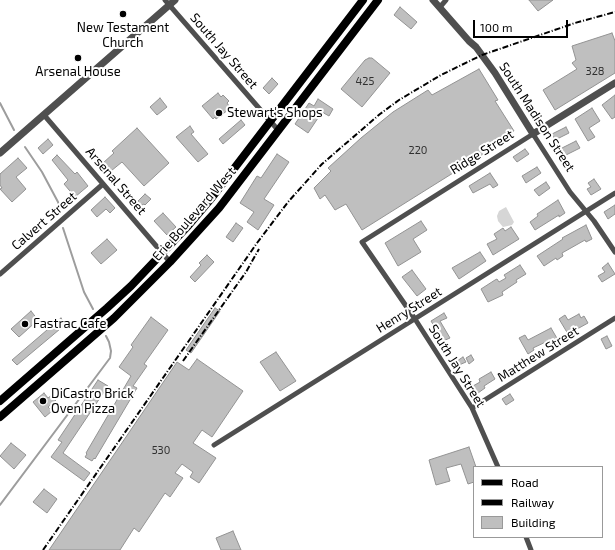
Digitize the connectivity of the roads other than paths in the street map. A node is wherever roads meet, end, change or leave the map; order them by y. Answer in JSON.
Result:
{"nodes":[{"id":1,"x":363,"y":0,"type":"edge"},
{"id":2,"x":378,"y":0,"type":"edge"},
{"id":3,"x":433,"y":0,"type":"edge"},
{"id":4,"x":446,"y":0,"type":"edge"},
{"id":5,"x":170,"y":1,"type":"edge"},
{"id":6,"x":440,"y":8,"type":"junction"},
{"id":7,"x":615,"y":83,"type":"edge"},
{"id":8,"x":44,"y":115,"type":"junction"},
{"id":9,"x":270,"y":121,"type":"junction"},
{"id":10,"x":278,"y":130,"type":"junction"},
{"id":11,"x":533,"y":134,"type":"junction"},
{"id":12,"x":0,"y":153,"type":"edge"},
{"id":13,"x":103,"y":184,"type":"junction"},
{"id":14,"x":615,"y":193,"type":"edge"},
{"id":15,"x":586,"y":211,"type":"junction"},
{"id":16,"x":362,"y":242,"type":"joint"},
{"id":17,"x":163,"y":252,"type":"junction"},
{"id":18,"x":615,"y":252,"type":"edge"},
{"id":19,"x":170,"y":262,"type":"junction"},
{"id":20,"x":0,"y":274,"type":"edge"},
{"id":21,"x":415,"y":318,"type":"junction"},
{"id":22,"x":615,"y":318,"type":"edge"},
{"id":23,"x":0,"y":402,"type":"edge"},
{"id":24,"x":472,"y":408,"type":"junction"},
{"id":25,"x":2,"y":412,"type":"edge"},
{"id":26,"x":214,"y":445,"type":"dead end"},
{"id":27,"x":498,"y":466,"type":"edge"},
{"id":28,"x":526,"y":538,"type":"edge"},
{"id":29,"x":531,"y":550,"type":"edge"}],
"edges":[{"from":1,"to":9,"type":"main road","name":"Erie Boulevard West"},
{"from":2,"to":10,"type":"main road","name":"Erie Boulevard West"},
{"from":3,"to":6,"type":"street","name":"South Madison Street"},
{"from":4,"to":6,"type":"street"},
{"from":5,"to":8,"type":"street"},
{"from":5,"to":9,"type":"street","name":"South Jay Street"},
{"from":6,"to":11,"type":"street","name":"South Madison Street"},
{"from":7,"to":11,"type":"street","name":"Ridge Street"},
{"from":8,"to":12,"type":"street"},
{"from":8,"to":13,"type":"street","name":"Arsenal Street"},
{"from":9,"to":10,"type":"street","name":"South Jay Street"},
{"from":9,"to":17,"type":"main road","name":"Erie Boulevard West"},
{"from":10,"to":19,"type":"main road","name":"Erie Boulevard West"},
{"from":11,"to":15,"type":"street","name":"South Madison Street"},
{"from":11,"to":16,"type":"street","name":"Ridge Street"},
{"from":13,"to":17,"type":"street","name":"Arsenal Street"},
{"from":13,"to":20,"type":"street","name":"Calvert Street"},
{"from":14,"to":15,"type":"street","name":"Henry Street"},
{"from":15,"to":18,"type":"street","name":"South Madison Street"},
{"from":15,"to":21,"type":"street","name":"Henry Street"},
{"from":16,"to":21,"type":"street","name":"South Jay Street"},
{"from":17,"to":19,"type":"street","name":"Arsenal Street"},
{"from":17,"to":23,"type":"main road","name":"Erie Boulevard West"},
{"from":19,"to":25,"type":"main road","name":"Erie Boulevard West"},
{"from":21,"to":24,"type":"street","name":"South Jay Street"},
{"from":21,"to":26,"type":"street","name":"Henry Street"},
{"from":22,"to":24,"type":"street","name":"Matthew Street"},
{"from":24,"to":27,"type":"street","name":"South Jay Street"},
{"from":28,"to":29,"type":"street"}]}
